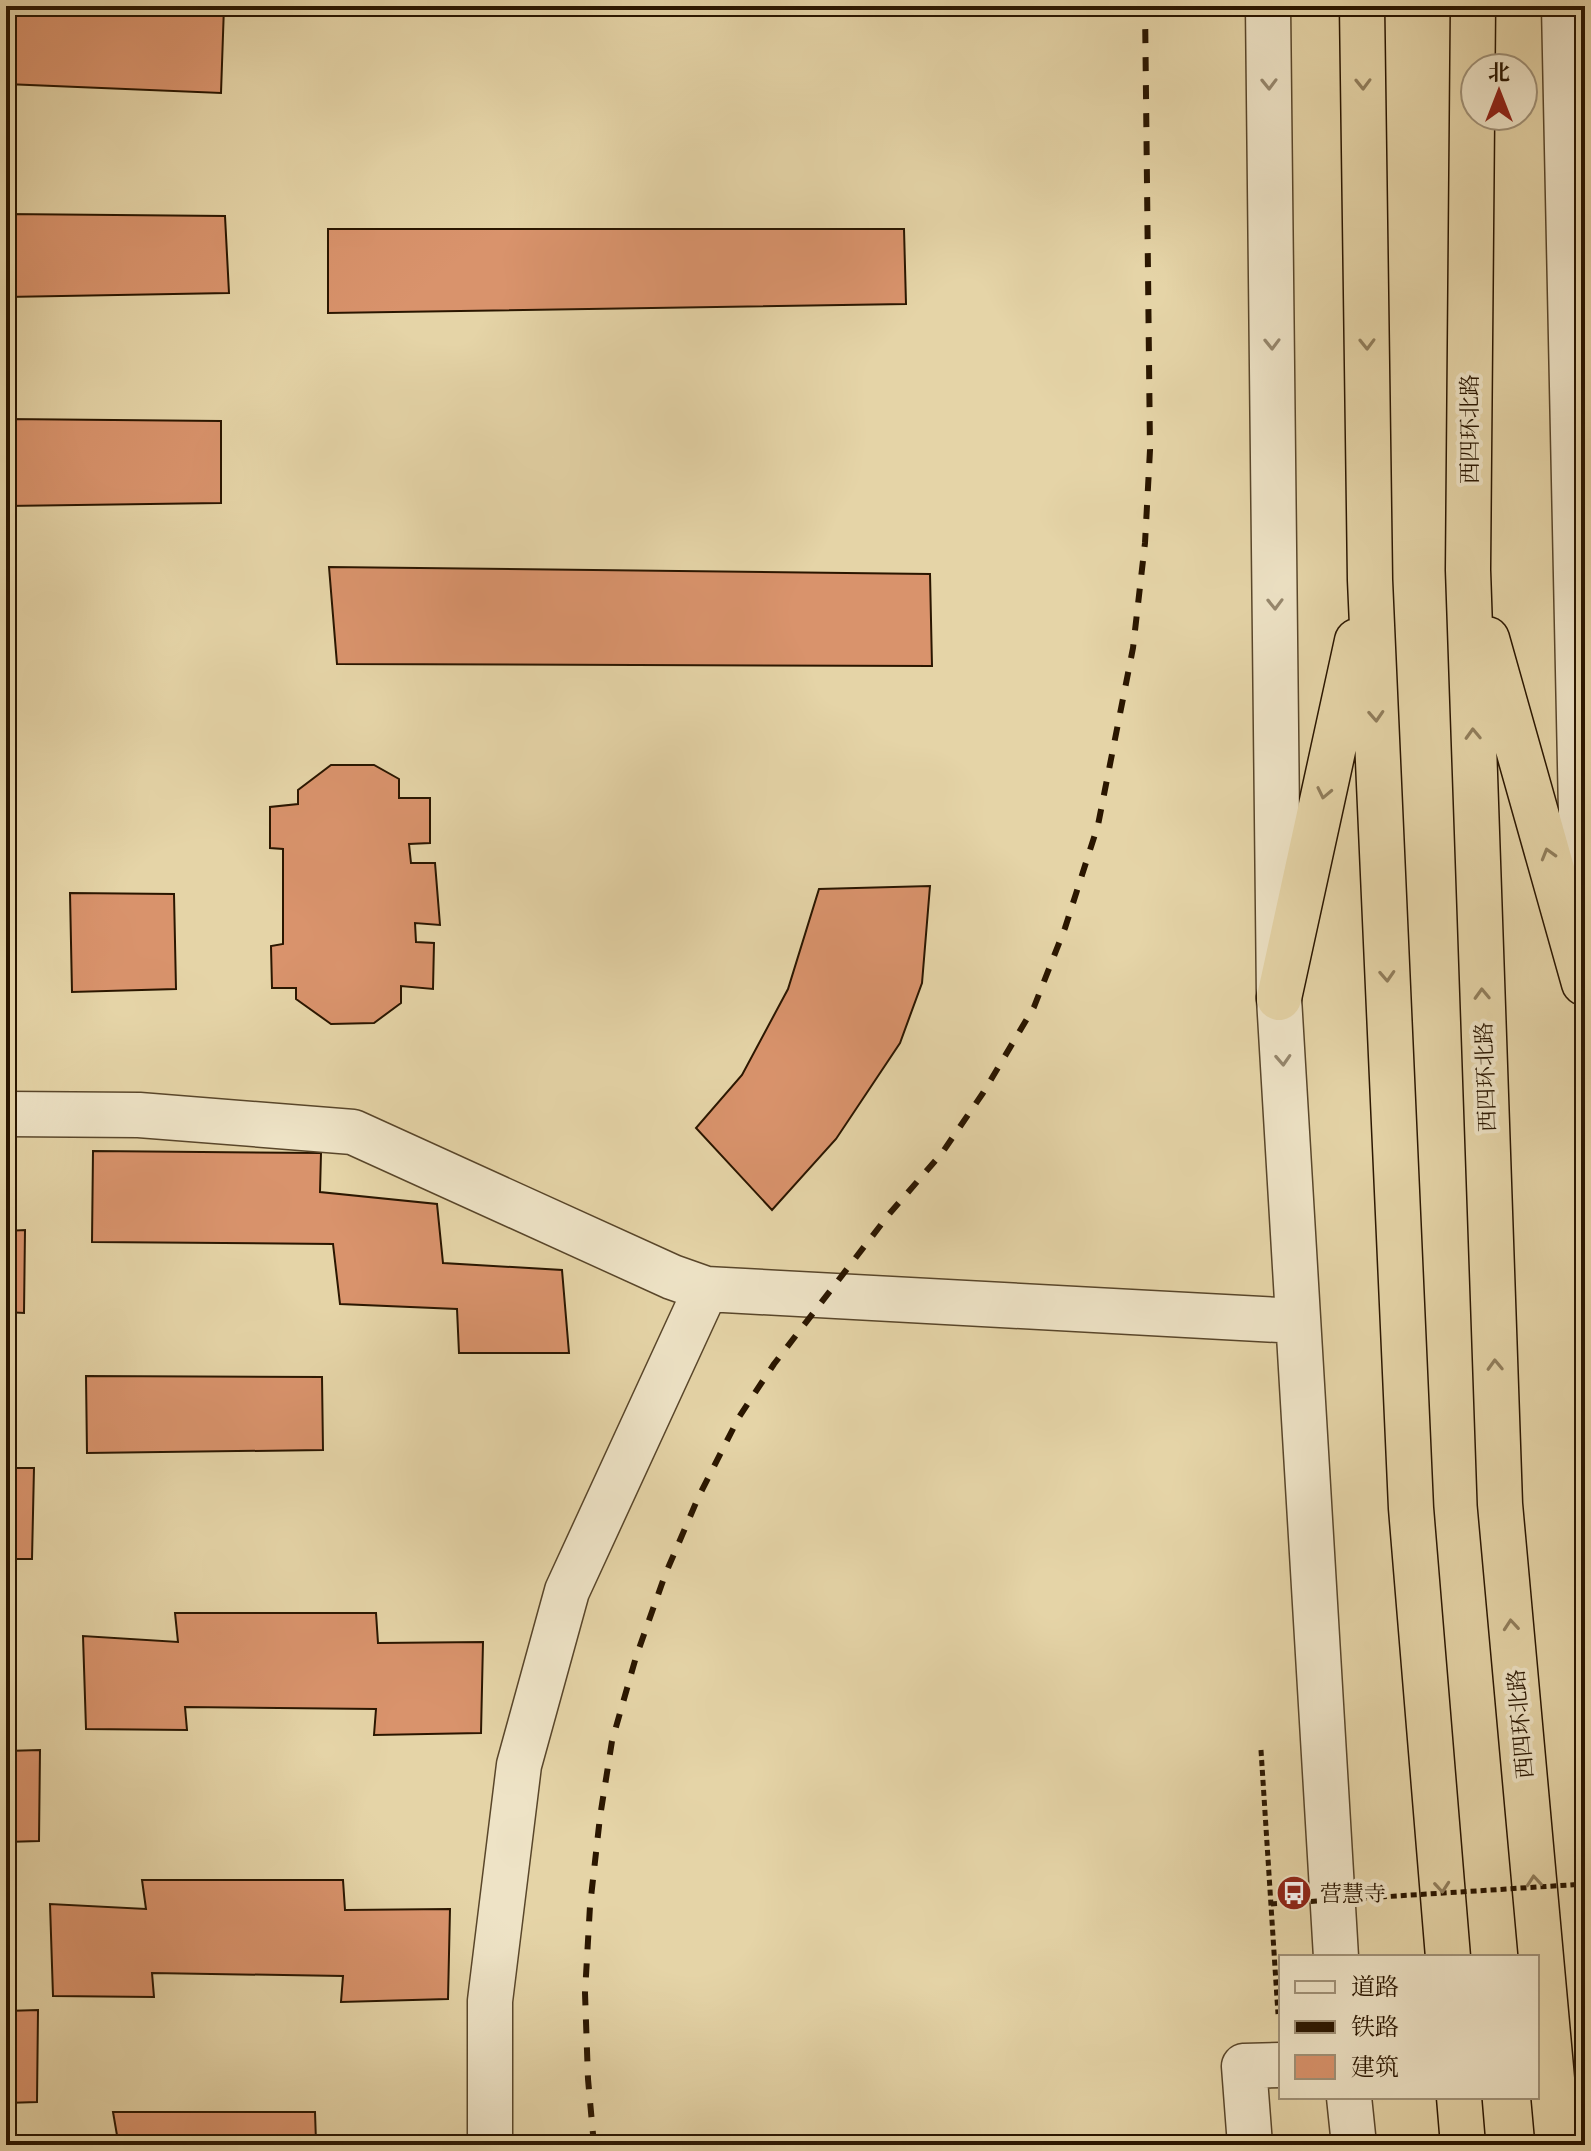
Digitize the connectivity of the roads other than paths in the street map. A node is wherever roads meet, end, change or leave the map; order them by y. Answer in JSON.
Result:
{"nodes":[{"id":1,"x":1268,"y":6,"type":"edge"},
{"id":2,"x":1362,"y":6,"type":"edge"},
{"id":3,"x":1473,"y":6,"type":"edge"},
{"id":4,"x":1564,"y":6,"type":"edge"},
{"id":5,"x":1468,"y":570,"type":"junction"},
{"id":6,"x":1370,"y":580,"type":"junction"},
{"id":7,"x":1584,"y":983,"type":"edge"},
{"id":8,"x":1279,"y":998,"type":"junction"},
{"id":9,"x":1585,"y":1001,"type":"edge"},
{"id":10,"x":6,"y":1114,"type":"edge"},
{"id":11,"x":706,"y":1289,"type":"junction"},
{"id":12,"x":1298,"y":1321,"type":"junction"},
{"id":13,"x":1336,"y":1955,"type":"edge"},
{"id":14,"x":1448,"y":1955,"type":"edge"},
{"id":15,"x":1279,"y":2065,"type":"edge"},
{"id":16,"x":1349,"y":2099,"type":"edge"},
{"id":17,"x":1459,"y":2099,"type":"edge"},
{"id":18,"x":490,"y":2145,"type":"edge"},
{"id":19,"x":1250,"y":2145,"type":"edge"},
{"id":20,"x":1354,"y":2145,"type":"edge"},
{"id":21,"x":1463,"y":2145,"type":"edge"},
{"id":22,"x":1558,"y":2145,"type":"edge"}],
"edges":[{"from":1,"to":8,"type":"street","one_way":true},
{"from":2,"to":6,"type":"highway","one_way":true},
{"from":3,"to":5,"type":"highway","name":"西四环北路"},
{"from":4,"to":7,"type":"street"},
{"from":7,"to":5,"type":"highway","one_way":true},
{"from":22,"to":5,"type":"highway","name":"西四环北路","one_way":true},
{"from":6,"to":8,"type":"highway","one_way":true},
{"from":6,"to":14,"type":"highway","one_way":true},
{"from":7,"to":9,"type":"street"},
{"from":8,"to":12,"type":"street","one_way":true},
{"from":10,"to":11,"type":"street"},
{"from":11,"to":12,"type":"street"},
{"from":11,"to":18,"type":"street"},
{"from":12,"to":13,"type":"street"},
{"from":15,"to":19,"type":"street"},
{"from":16,"to":20,"type":"street"},
{"from":17,"to":21,"type":"highway"}]}
